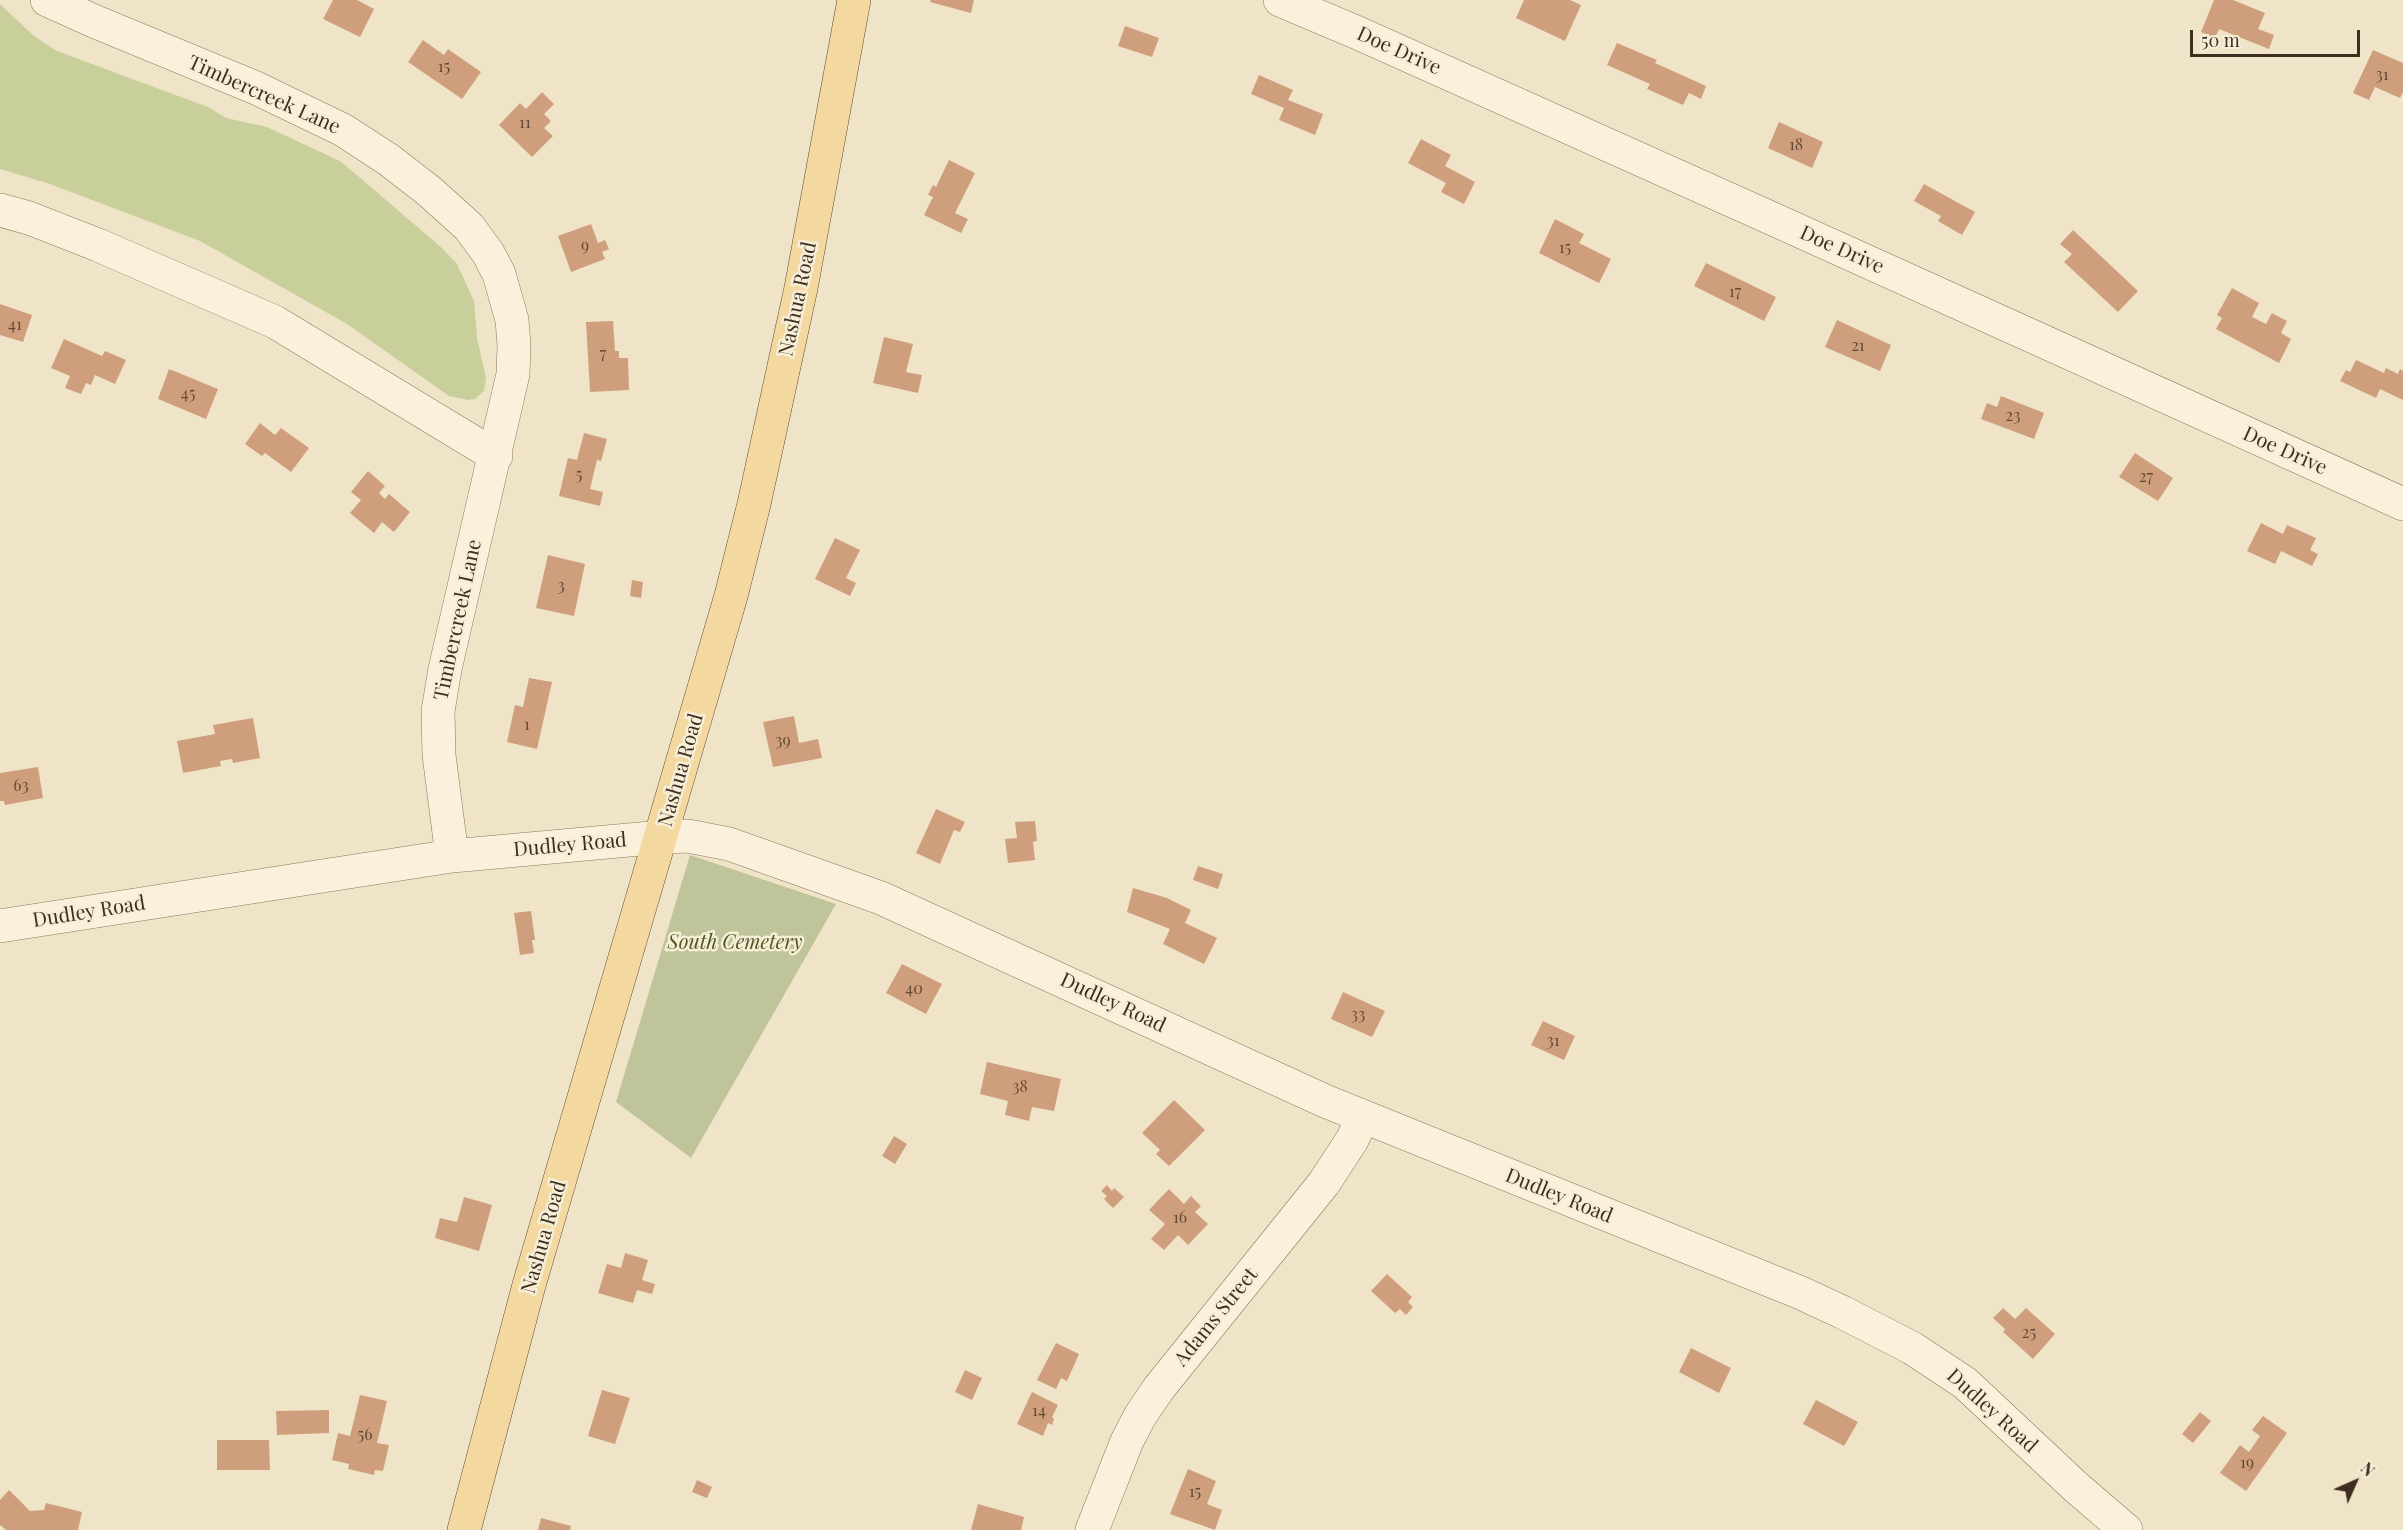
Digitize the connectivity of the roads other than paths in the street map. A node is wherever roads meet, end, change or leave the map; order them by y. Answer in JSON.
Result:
{"nodes":[{"id":1,"x":47,"y":0,"type":"edge"},
{"id":2,"x":854,"y":0,"type":"edge"},
{"id":3,"x":1280,"y":0,"type":"edge"},
{"id":4,"x":0,"y":210,"type":"edge"},
{"id":5,"x":495,"y":456,"type":"junction"},
{"id":6,"x":2403,"y":504,"type":"edge"},
{"id":7,"x":662,"y":837,"type":"junction"},
{"id":8,"x":452,"y":856,"type":"junction"},
{"id":9,"x":0,"y":926,"type":"edge"},
{"id":10,"x":1363,"y":1117,"type":"junction"},
{"id":11,"x":464,"y":1530,"type":"edge"},
{"id":12,"x":1092,"y":1530,"type":"edge"},
{"id":13,"x":2126,"y":1530,"type":"edge"}],
"edges":[{"from":1,"to":5,"type":"street","name":"Timbercreek Lane"},
{"from":2,"to":7,"type":"main road","name":"Nashua Road"},
{"from":3,"to":6,"type":"street","name":"Doe Drive"},
{"from":4,"to":5,"type":"street"},
{"from":5,"to":8,"type":"street","name":"Timbercreek Lane"},
{"from":7,"to":8,"type":"street","name":"Dudley Road"},
{"from":7,"to":10,"type":"street","name":"Dudley Road"},
{"from":7,"to":11,"type":"main road","name":"Nashua Road"},
{"from":8,"to":9,"type":"street","name":"Dudley Road"},
{"from":10,"to":12,"type":"street","name":"Adams Street"},
{"from":10,"to":13,"type":"street","name":"Dudley Road"}]}
